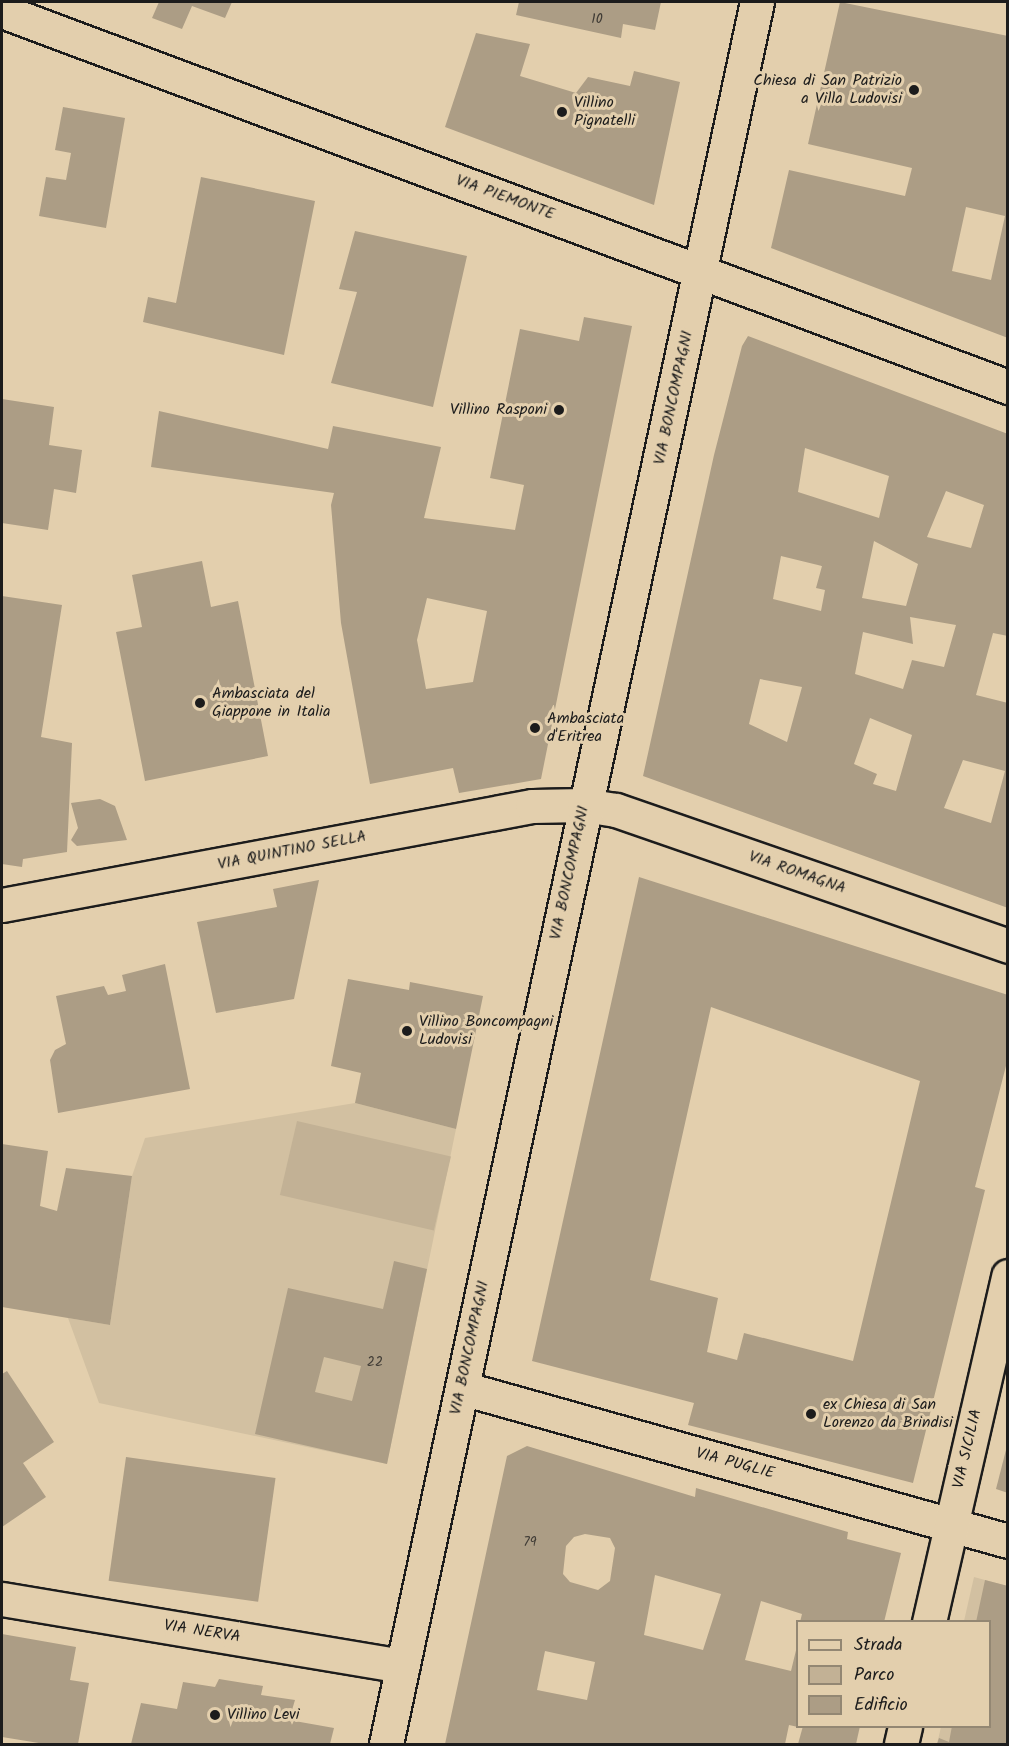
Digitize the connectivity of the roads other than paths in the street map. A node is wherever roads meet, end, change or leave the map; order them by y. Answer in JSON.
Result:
{"nodes":[{"id":1,"x":757,"y":2,"type":"edge"},
{"id":2,"x":2,"y":11,"type":"edge"},
{"id":3,"x":702,"y":271,"type":"junction"},
{"id":4,"x":1008,"y":387,"type":"edge"},
{"id":5,"x":584,"y":805,"type":"junction"},
{"id":6,"x":2,"y":905,"type":"edge"},
{"id":7,"x":1008,"y":946,"type":"edge"},
{"id":8,"x":1008,"y":1276,"type":"edge"},
{"id":9,"x":462,"y":1388,"type":"junction"},
{"id":10,"x":951,"y":1524,"type":"junction"},
{"id":11,"x":1008,"y":1541,"type":"edge"},
{"id":12,"x":2,"y":1599,"type":"edge"},
{"id":13,"x":929,"y":1620,"type":"edge"},
{"id":14,"x":402,"y":1666,"type":"junction"},
{"id":15,"x":905,"y":1728,"type":"edge"},
{"id":16,"x":386,"y":1744,"type":"edge"},
{"id":17,"x":901,"y":1744,"type":"edge"}],
"edges":[{"from":1,"to":3,"type":"street","name":"VIA BONCOMPAGNI"},
{"from":2,"to":3,"type":"street","name":"VIA PIEMONTE"},
{"from":3,"to":4,"type":"street","name":"VIA PIEMONTE"},
{"from":3,"to":5,"type":"street","name":"VIA BONCOMPAGNI"},
{"from":5,"to":6,"type":"street","name":"VIA QUINTINO SELLA"},
{"from":5,"to":7,"type":"street","name":"VIA ROMAGNA"},
{"from":5,"to":9,"type":"street","name":"VIA BONCOMPAGNI"},
{"from":8,"to":10,"type":"street","name":"VIA SICILIA"},
{"from":9,"to":10,"type":"street","name":"VIA PUGLIE"},
{"from":9,"to":14,"type":"street","name":"VIA BONCOMPAGNI"},
{"from":10,"to":11,"type":"street","name":"VIA PUGLIE"},
{"from":10,"to":13,"type":"street","name":"VIA SICILIA"},
{"from":12,"to":14,"type":"street","name":"VIA NERVA"},
{"from":14,"to":16,"type":"street","name":"VIA BONCOMPAGNI"},
{"from":15,"to":17,"type":"street"}]}
